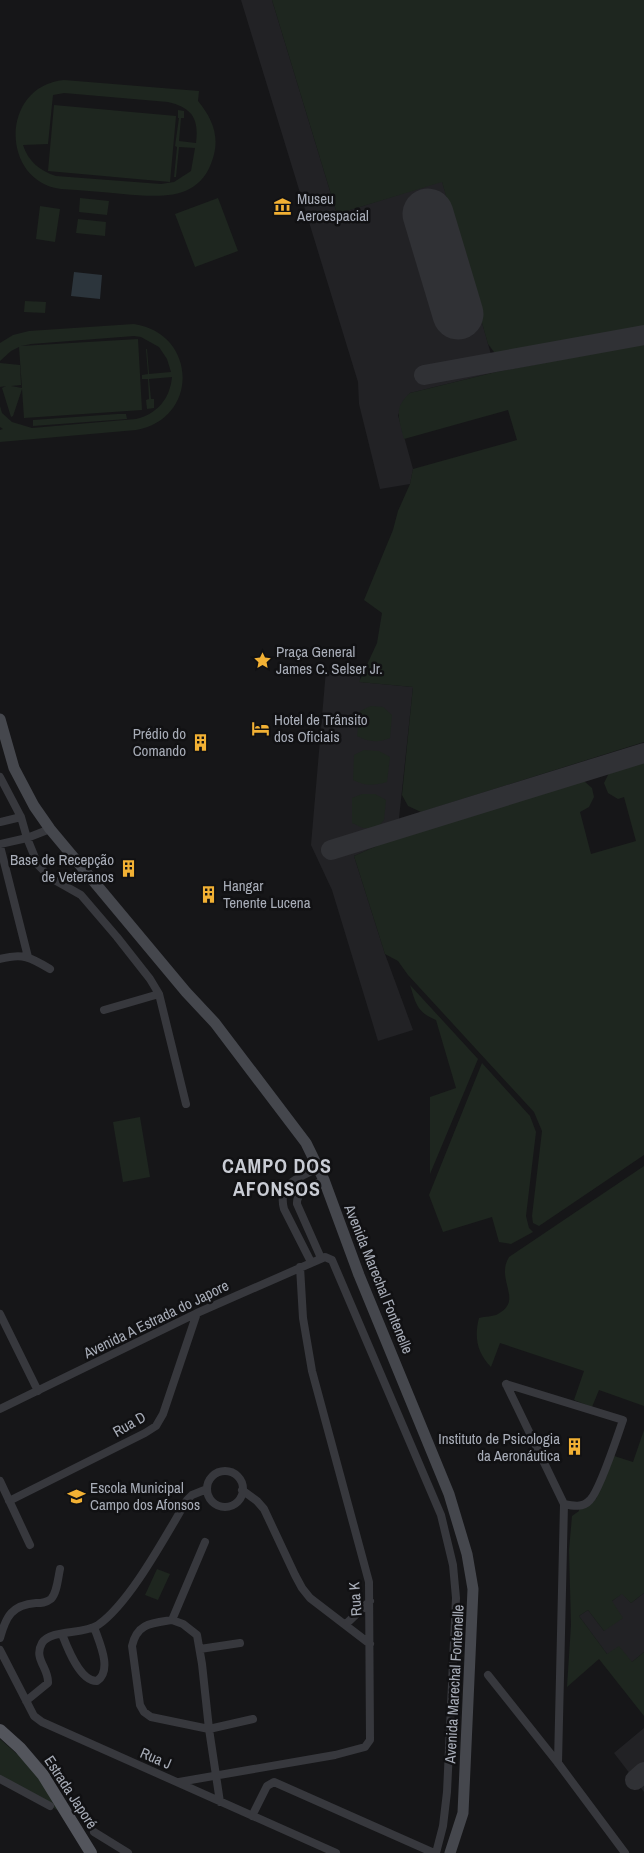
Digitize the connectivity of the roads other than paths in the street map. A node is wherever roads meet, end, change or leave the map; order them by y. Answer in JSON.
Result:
{"nodes":[{"id":1,"x":0,"y":719,"type":"edge"},
{"id":2,"x":0,"y":777,"type":"edge"},
{"id":3,"x":21,"y":817,"type":"junction"},
{"id":4,"x":0,"y":822,"type":"edge"},
{"id":5,"x":50,"y":829,"type":"junction"},
{"id":6,"x":27,"y":838,"type":"junction"},
{"id":7,"x":0,"y":845,"type":"edge"},
{"id":8,"x":28,"y":957,"type":"junction"},
{"id":9,"x":0,"y":959,"type":"edge"},
{"id":10,"x":50,"y":969,"type":"dead end"},
{"id":11,"x":159,"y":994,"type":"junction"},
{"id":12,"x":104,"y":1010,"type":"dead end"},
{"id":13,"x":186,"y":1104,"type":"dead end"},
{"id":14,"x":318,"y":1168,"type":"junction"},
{"id":15,"x":324,"y":1180,"type":"junction"},
{"id":16,"x":283,"y":1195,"type":"junction"},
{"id":17,"x":297,"y":1198,"type":"junction"},
{"id":18,"x":311,"y":1234,"type":"junction"},
{"id":19,"x":300,"y":1240,"type":"junction"},
{"id":20,"x":323,"y":1257,"type":"junction"},
{"id":21,"x":311,"y":1262,"type":"junction"},
{"id":22,"x":300,"y":1267,"type":"junction"},
{"id":23,"x":197,"y":1313,"type":"junction"},
{"id":24,"x":0,"y":1314,"type":"edge"},
{"id":25,"x":38,"y":1391,"type":"junction"},
{"id":26,"x":0,"y":1409,"type":"edge"},
{"id":27,"x":0,"y":1481,"type":"edge"},
{"id":28,"x":207,"y":1489,"type":"junction"},
{"id":29,"x":242,"y":1490,"type":"junction"},
{"id":30,"x":9,"y":1501,"type":"junction"},
{"id":31,"x":564,"y":1504,"type":"junction"},
{"id":32,"x":205,"y":1542,"type":"dead end"},
{"id":33,"x":30,"y":1545,"type":"dead end"},
{"id":34,"x":60,"y":1569,"type":"dead end"},
{"id":35,"x":370,"y":1601,"type":"junction"},
{"id":36,"x":172,"y":1620,"type":"junction"},
{"id":37,"x":345,"y":1625,"type":"junction"},
{"id":38,"x":94,"y":1627,"type":"junction"},
{"id":39,"x":62,"y":1634,"type":"junction"},
{"id":40,"x":0,"y":1638,"type":"edge"},
{"id":41,"x":240,"y":1643,"type":"dead end"},
{"id":42,"x":370,"y":1644,"type":"junction"},
{"id":43,"x":200,"y":1648,"type":"junction"},
{"id":44,"x":0,"y":1650,"type":"edge"},
{"id":45,"x":488,"y":1675,"type":"dead end"},
{"id":46,"x":26,"y":1701,"type":"junction"},
{"id":47,"x":253,"y":1719,"type":"dead end"},
{"id":48,"x":209,"y":1729,"type":"junction"},
{"id":49,"x":0,"y":1730,"type":"edge"},
{"id":50,"x":558,"y":1763,"type":"junction"},
{"id":51,"x":216,"y":1776,"type":"junction"},
{"id":52,"x":0,"y":1779,"type":"edge"},
{"id":53,"x":179,"y":1782,"type":"junction"},
{"id":54,"x":220,"y":1802,"type":"junction"},
{"id":55,"x":50,"y":1806,"type":"dead end"},
{"id":56,"x":252,"y":1816,"type":"junction"},
{"id":57,"x":94,"y":1832,"type":"dead end"},
{"id":58,"x":91,"y":1853,"type":"edge"},
{"id":59,"x":128,"y":1853,"type":"edge"},
{"id":60,"x":336,"y":1853,"type":"edge"},
{"id":61,"x":435,"y":1853,"type":"edge"},
{"id":62,"x":450,"y":1853,"type":"edge"},
{"id":63,"x":626,"y":1853,"type":"edge"}],
"edges":[{"from":1,"to":5,"type":"main road","name":"Avenida Marechal Fontenelle"},
{"from":2,"to":3,"type":"street"},
{"from":3,"to":4,"type":"street"},
{"from":3,"to":6,"type":"street"},
{"from":5,"to":6,"type":"street"},
{"from":5,"to":14,"type":"main road","name":"Avenida Marechal Fontenelle"},
{"from":6,"to":7,"type":"street"},
{"from":6,"to":11,"type":"street"},
{"from":7,"to":8,"type":"street"},
{"from":8,"to":9,"type":"street"},
{"from":8,"to":10,"type":"street"},
{"from":11,"to":12,"type":"street"},
{"from":11,"to":13,"type":"street"},
{"from":14,"to":15,"type":"main road","name":"Avenida Marechal Fontenelle"},
{"from":14,"to":16,"type":"street"},
{"from":15,"to":17,"type":"street"},
{"from":15,"to":62,"type":"main road","name":"Avenida Marechal Fontenelle"},
{"from":16,"to":17,"type":"street"},
{"from":16,"to":19,"type":"street"},
{"from":17,"to":18,"type":"street"},
{"from":18,"to":19,"type":"street"},
{"from":18,"to":20,"type":"street"},
{"from":19,"to":21,"type":"street"},
{"from":20,"to":21,"type":"street","name":"Avenida A Estrada do Japore"},
{"from":20,"to":61,"type":"street"},
{"from":21,"to":22,"type":"street","name":"Avenida A Estrada do Japore"},
{"from":22,"to":23,"type":"street","name":"Avenida A Estrada do Japore"},
{"from":22,"to":35,"type":"street","name":"Rua K"},
{"from":23,"to":25,"type":"street","name":"Avenida A Estrada do Japore"},
{"from":23,"to":30,"type":"street","name":"Rua D"},
{"from":24,"to":25,"type":"street"},
{"from":25,"to":26,"type":"street","name":"Avenida A Estrada do Japore"},
{"from":27,"to":30,"type":"street"},
{"from":28,"to":29,"type":"street"},
{"from":28,"to":29,"type":"street"},
{"from":28,"to":38,"type":"street"},
{"from":29,"to":37,"type":"street"},
{"from":30,"to":33,"type":"street"},
{"from":31,"to":31,"type":"street"},
{"from":31,"to":50,"type":"street"},
{"from":32,"to":36,"type":"street"},
{"from":34,"to":40,"type":"street"},
{"from":35,"to":37,"type":"street"},
{"from":35,"to":42,"type":"street","name":"Rua K"},
{"from":36,"to":43,"type":"street"},
{"from":36,"to":48,"type":"street"},
{"from":37,"to":42,"type":"street"},
{"from":38,"to":39,"type":"street"},
{"from":38,"to":39,"type":"street"},
{"from":39,"to":46,"type":"street"},
{"from":41,"to":43,"type":"street"},
{"from":42,"to":51,"type":"street","name":"Rua K"},
{"from":43,"to":48,"type":"street"},
{"from":44,"to":46,"type":"street","name":"Rua J"},
{"from":45,"to":50,"type":"street"},
{"from":46,"to":53,"type":"street","name":"Rua J"},
{"from":47,"to":48,"type":"street"},
{"from":48,"to":51,"type":"street"},
{"from":49,"to":58,"type":"main road","name":"Estrada Japoré"},
{"from":50,"to":63,"type":"street"},
{"from":51,"to":53,"type":"street","name":"Rua K"},
{"from":51,"to":54,"type":"street"},
{"from":52,"to":55,"type":"street"},
{"from":53,"to":54,"type":"street","name":"Rua J"},
{"from":54,"to":56,"type":"street","name":"Rua J"},
{"from":56,"to":60,"type":"street","name":"Rua J"},
{"from":56,"to":61,"type":"street"},
{"from":57,"to":59,"type":"street"}]}
